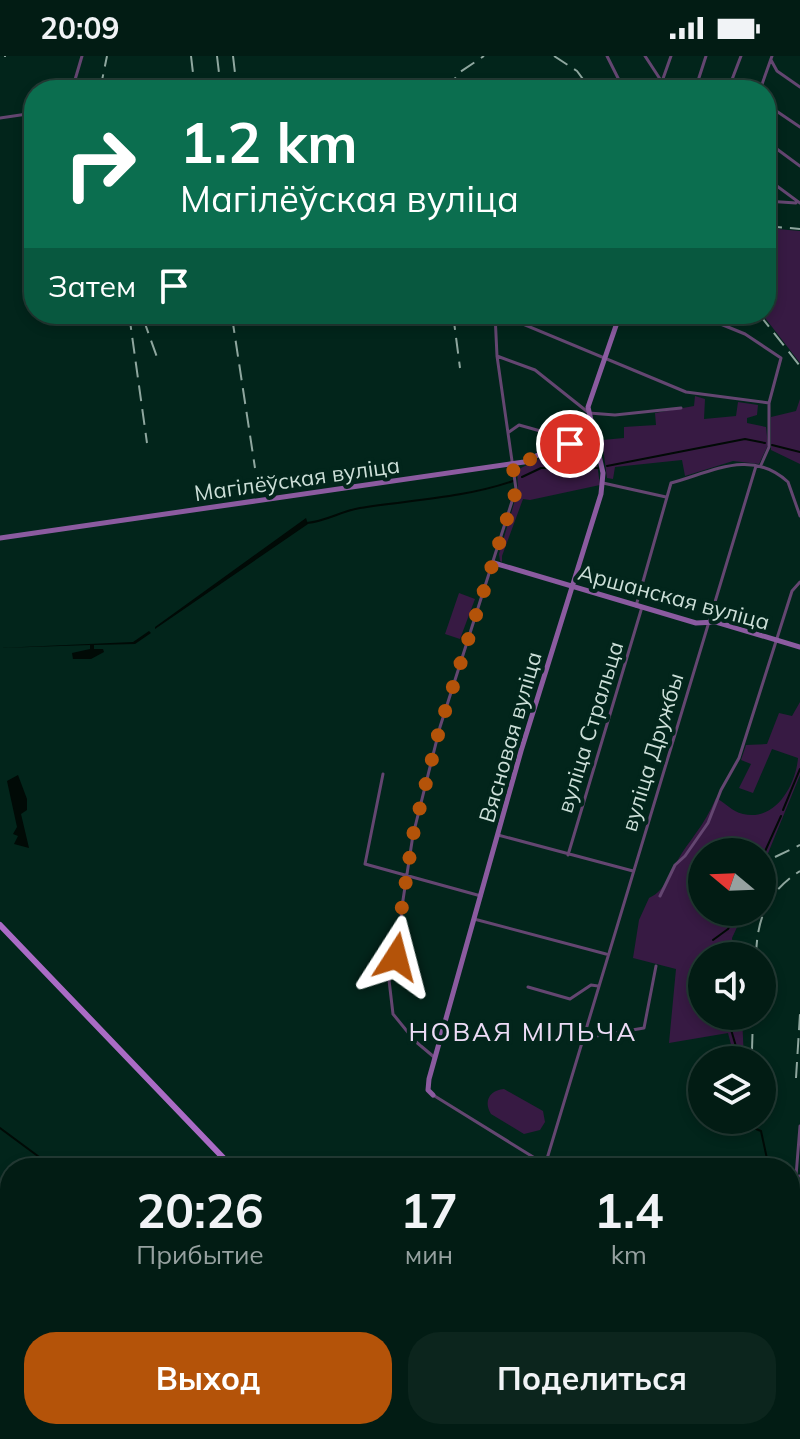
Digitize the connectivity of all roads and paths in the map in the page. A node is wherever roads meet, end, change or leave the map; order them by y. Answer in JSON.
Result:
{"nodes":[{"id":1,"x":82,"y":56,"type":"edge"},
{"id":2,"x":607,"y":56,"type":"edge"},
{"id":3,"x":645,"y":56,"type":"edge"},
{"id":4,"x":671,"y":56,"type":"edge"},
{"id":5,"x":706,"y":56,"type":"edge"},
{"id":6,"x":741,"y":56,"type":"edge"},
{"id":7,"x":772,"y":58,"type":"edge"},
{"id":8,"x":75,"y":80,"type":"edge"},
{"id":9,"x":619,"y":80,"type":"edge"},
{"id":10,"x":661,"y":80,"type":"edge"},
{"id":11,"x":663,"y":80,"type":"edge"},
{"id":12,"x":698,"y":80,"type":"edge"},
{"id":13,"x":732,"y":80,"type":"edge"},
{"id":14,"x":764,"y":80,"type":"edge"},
{"id":15,"x":800,"y":87,"type":"edge"},
{"id":16,"x":776,"y":111,"type":"edge"},
{"id":17,"x":24,"y":114,"type":"edge"},
{"id":18,"x":0,"y":118,"type":"edge"},
{"id":19,"x":800,"y":127,"type":"edge"},
{"id":20,"x":776,"y":148,"type":"edge"},
{"id":21,"x":800,"y":166,"type":"edge"},
{"id":22,"x":776,"y":186,"type":"edge"},
{"id":23,"x":776,"y":202,"type":"edge"},
{"id":24,"x":800,"y":204,"type":"edge"},
{"id":25,"x":497,"y":324,"type":"edge"},
{"id":26,"x":521,"y":324,"type":"edge"},
{"id":27,"x":617,"y":324,"type":"edge"},
{"id":28,"x":720,"y":324,"type":"edge"},
{"id":29,"x":497,"y":356,"type":"junction"},
{"id":30,"x":605,"y":359,"type":"junction"},
{"id":31,"x":769,"y":403,"type":"junction"},
{"id":32,"x":681,"y":408,"type":"dead end"},
{"id":33,"x":589,"y":413,"type":"junction"},
{"id":34,"x":508,"y":432,"type":"junction"},
{"id":35,"x":596,"y":440,"type":"junction"},
{"id":36,"x":548,"y":450,"type":"junction"},
{"id":37,"x":512,"y":464,"type":"junction"},
{"id":38,"x":758,"y":466,"type":"junction"},
{"id":39,"x":603,"y":483,"type":"junction"},
{"id":40,"x":666,"y":497,"type":"junction"},
{"id":41,"x":800,"y":516,"type":"edge"},
{"id":42,"x":0,"y":538,"type":"edge"},
{"id":43,"x":494,"y":563,"type":"junction"},
{"id":44,"x":800,"y":582,"type":"edge"},
{"id":45,"x":572,"y":587,"type":"junction"},
{"id":46,"x":639,"y":606,"type":"junction"},
{"id":47,"x":707,"y":623,"type":"junction"},
{"id":48,"x":777,"y":640,"type":"junction"},
{"id":49,"x":800,"y":647,"type":"edge"},
{"id":50,"x":383,"y":774,"type":"dead end"},
{"id":51,"x":498,"y":835,"type":"junction"},
{"id":52,"x":568,"y":855,"type":"junction"},
{"id":53,"x":633,"y":871,"type":"junction"},
{"id":54,"x":408,"y":877,"type":"junction"},
{"id":55,"x":481,"y":896,"type":"junction"},
{"id":56,"x":660,"y":896,"type":"dead end"},
{"id":57,"x":474,"y":919,"type":"junction"},
{"id":58,"x":0,"y":925,"type":"edge"},
{"id":59,"x":607,"y":955,"type":"junction"},
{"id":60,"x":656,"y":966,"type":"dead end"},
{"id":61,"x":598,"y":986,"type":"junction"},
{"id":62,"x":528,"y":987,"type":"dead end"},
{"id":63,"x":584,"y":1038,"type":"junction"},
{"id":64,"x":435,"y":1057,"type":"junction"},
{"id":65,"x":433,"y":1095,"type":"joint"},
{"id":66,"x":800,"y":1126,"type":"edge"},
{"id":67,"x":223,"y":1158,"type":"edge"},
{"id":68,"x":539,"y":1158,"type":"edge"},
{"id":69,"x":547,"y":1158,"type":"edge"},
{"id":70,"x":799,"y":1158,"type":"edge"}],
"edges":[{"from":1,"to":8,"type":"street"},
{"from":2,"to":9,"type":"street"},
{"from":3,"to":10,"type":"street"},
{"from":4,"to":11,"type":"street"},
{"from":5,"to":12,"type":"street"},
{"from":6,"to":13,"type":"street"},
{"from":7,"to":14,"type":"street"},
{"from":7,"to":15,"type":"street"},
{"from":16,"to":19,"type":"street"},
{"from":17,"to":18,"type":"street"},
{"from":20,"to":21,"type":"street"},
{"from":22,"to":24,"type":"street"},
{"from":23,"to":24,"type":"street"},
{"from":25,"to":29,"type":"street"},
{"from":26,"to":30,"type":"street"},
{"from":27,"to":30,"type":"street"},
{"from":28,"to":31,"type":"street","name":"вуліца Дружбы"},
{"from":29,"to":33,"type":"street"},
{"from":29,"to":34,"type":"street"},
{"from":30,"to":31,"type":"street"},
{"from":30,"to":33,"type":"street"},
{"from":31,"to":38,"type":"street","name":"вуліца Дружбы"},
{"from":32,"to":33,"type":"street"},
{"from":33,"to":35,"type":"street","name":"Вясновая вуліца"},
{"from":34,"to":36,"type":"street"},
{"from":34,"to":37,"type":"street"},
{"from":35,"to":36,"type":"street","name":"Магілёўская вуліца"},
{"from":35,"to":39,"type":"street","name":"Вясновая вуліца"},
{"from":36,"to":37,"type":"street","name":"Магілёўская вуліца"},
{"from":37,"to":42,"type":"street","name":"Магілёўская вуліца"},
{"from":37,"to":43,"type":"street"},
{"from":38,"to":40,"type":"street","name":"вуліца Стральца"},
{"from":38,"to":41,"type":"street"},
{"from":38,"to":47,"type":"street","name":"вуліца Дружбы"},
{"from":39,"to":40,"type":"street"},
{"from":39,"to":45,"type":"street","name":"Вясновая вуліца"},
{"from":40,"to":46,"type":"street","name":"вуліца Стральца"},
{"from":43,"to":45,"type":"street","name":"Аршанская вуліца"},
{"from":43,"to":54,"type":"street"},
{"from":44,"to":48,"type":"street"},
{"from":45,"to":46,"type":"street","name":"Аршанская вуліца"},
{"from":45,"to":51,"type":"street","name":"Вясновая вуліца"},
{"from":46,"to":47,"type":"street","name":"Аршанская вуліца"},
{"from":46,"to":52,"type":"street","name":"вуліца Стральца"},
{"from":47,"to":48,"type":"street","name":"Аршанская вуліца"},
{"from":47,"to":53,"type":"street","name":"вуліца Дружбы"},
{"from":48,"to":49,"type":"street","name":"Аршанская вуліца"},
{"from":48,"to":56,"type":"street"},
{"from":50,"to":54,"type":"street"},
{"from":51,"to":52,"type":"street"},
{"from":51,"to":55,"type":"street","name":"Вясновая вуліца"},
{"from":52,"to":53,"type":"street"},
{"from":53,"to":59,"type":"street","name":"вуліца Дружбы"},
{"from":54,"to":55,"type":"street"},
{"from":54,"to":64,"type":"street"},
{"from":55,"to":57,"type":"street","name":"Вясновая вуліца"},
{"from":57,"to":59,"type":"street"},
{"from":57,"to":64,"type":"street","name":"Вясновая вуліца"},
{"from":58,"to":67,"type":"main road"},
{"from":59,"to":61,"type":"street","name":"вуліца Дружбы"},
{"from":60,"to":63,"type":"street"},
{"from":61,"to":62,"type":"street"},
{"from":61,"to":63,"type":"street","name":"вуліца Дружбы"},
{"from":63,"to":69,"type":"street","name":"вуліца Дружбы"},
{"from":64,"to":65,"type":"street","name":"Вясновая вуліца"},
{"from":65,"to":68,"type":"street"},
{"from":66,"to":70,"type":"street"}]}
